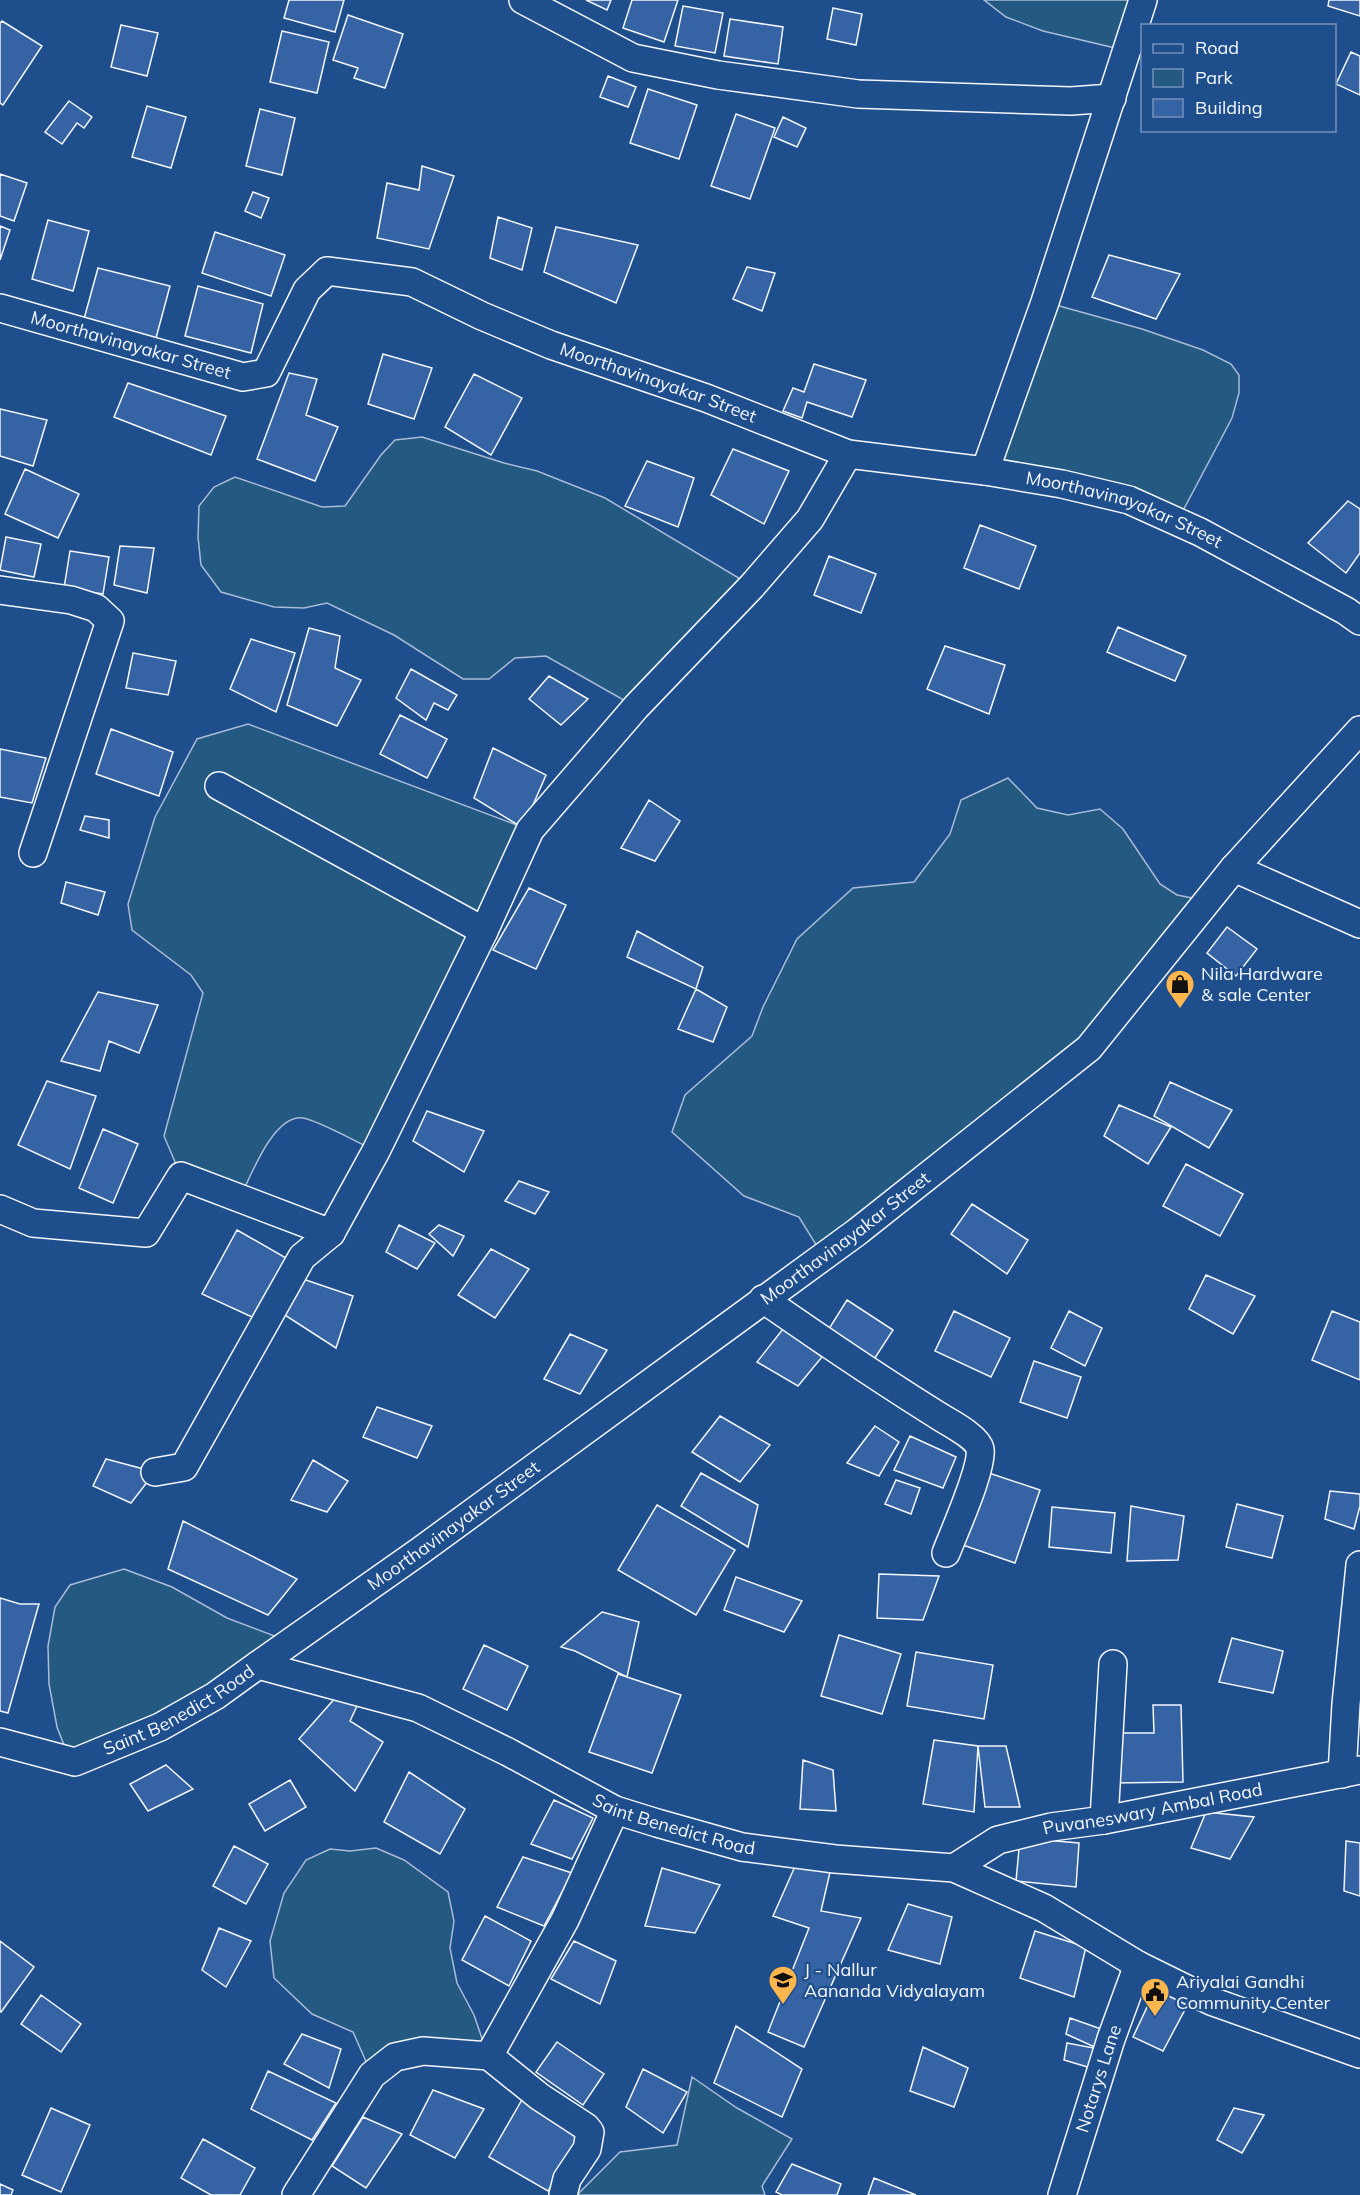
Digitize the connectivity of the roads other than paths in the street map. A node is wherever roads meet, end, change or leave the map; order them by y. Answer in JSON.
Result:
{"nodes":[{"id":1,"x":523,"y":0,"type":"edge"},
{"id":2,"x":1143,"y":0,"type":"edge"},
{"id":3,"x":1113,"y":98,"type":"junction"},
{"id":4,"x":0,"y":308,"type":"edge"},
{"id":5,"x":848,"y":454,"type":"junction"},
{"id":6,"x":985,"y":471,"type":"junction"},
{"id":7,"x":0,"y":590,"type":"edge"},
{"id":8,"x":1360,"y":621,"type":"edge"},
{"id":9,"x":1360,"y":730,"type":"edge"},
{"id":10,"x":219,"y":786,"type":"dead end"},
{"id":11,"x":33,"y":853,"type":"dead end"},
{"id":12,"x":1234,"y":868,"type":"junction"},
{"id":13,"x":1360,"y":924,"type":"edge"},
{"id":14,"x":484,"y":932,"type":"junction"},
{"id":15,"x":0,"y":1209,"type":"edge"},
{"id":16,"x":331,"y":1233,"type":"junction"},
{"id":17,"x":763,"y":1299,"type":"junction"},
{"id":18,"x":155,"y":1472,"type":"dead end"},
{"id":19,"x":946,"y":1553,"type":"dead end"},
{"id":20,"x":1360,"y":1565,"type":"edge"},
{"id":21,"x":1113,"y":1664,"type":"dead end"},
{"id":22,"x":258,"y":1665,"type":"junction"},
{"id":23,"x":0,"y":1742,"type":"edge"},
{"id":24,"x":1351,"y":1772,"type":"edge"},
{"id":25,"x":615,"y":1810,"type":"junction"},
{"id":26,"x":1104,"y":1820,"type":"junction"},
{"id":27,"x":954,"y":1868,"type":"junction"},
{"id":28,"x":1138,"y":1965,"type":"junction"},
{"id":29,"x":1360,"y":2054,"type":"edge"},
{"id":30,"x":489,"y":2056,"type":"junction"},
{"id":31,"x":296,"y":2195,"type":"edge"},
{"id":32,"x":563,"y":2195,"type":"edge"},
{"id":33,"x":1062,"y":2195,"type":"edge"}],
"edges":[{"from":1,"to":3,"type":"street"},
{"from":2,"to":3,"type":"street"},
{"from":3,"to":6,"type":"street"},
{"from":4,"to":5,"type":"street","name":"Moorthavinayakar Street"},
{"from":5,"to":6,"type":"street","name":"Moorthavinayakar Street"},
{"from":5,"to":14,"type":"street"},
{"from":6,"to":8,"type":"street","name":"Moorthavinayakar Street"},
{"from":7,"to":11,"type":"street"},
{"from":9,"to":12,"type":"street","name":"Moorthavinayakar Street"},
{"from":10,"to":14,"type":"street"},
{"from":12,"to":13,"type":"street"},
{"from":12,"to":17,"type":"street","name":"Moorthavinayakar Street"},
{"from":14,"to":16,"type":"street"},
{"from":15,"to":16,"type":"street"},
{"from":16,"to":18,"type":"street"},
{"from":17,"to":19,"type":"street"},
{"from":17,"to":22,"type":"street","name":"Moorthavinayakar Street"},
{"from":20,"to":24,"type":"street"},
{"from":21,"to":26,"type":"street"},
{"from":22,"to":23,"type":"street","name":"Saint Benedict Road"},
{"from":22,"to":25,"type":"street","name":"Saint Benedict Road"},
{"from":24,"to":26,"type":"street","name":"Puvaneswary Ambal Road"},
{"from":25,"to":27,"type":"street","name":"Saint Benedict Road"},
{"from":25,"to":30,"type":"street"},
{"from":26,"to":27,"type":"street","name":"Puvaneswary Ambal Road"},
{"from":27,"to":28,"type":"street","name":"Saint Benedict Road"},
{"from":28,"to":29,"type":"street","name":"Saint Benedict Road"},
{"from":28,"to":33,"type":"street","name":"Notarys Lane"},
{"from":30,"to":31,"type":"street"},
{"from":30,"to":32,"type":"street"}]}
